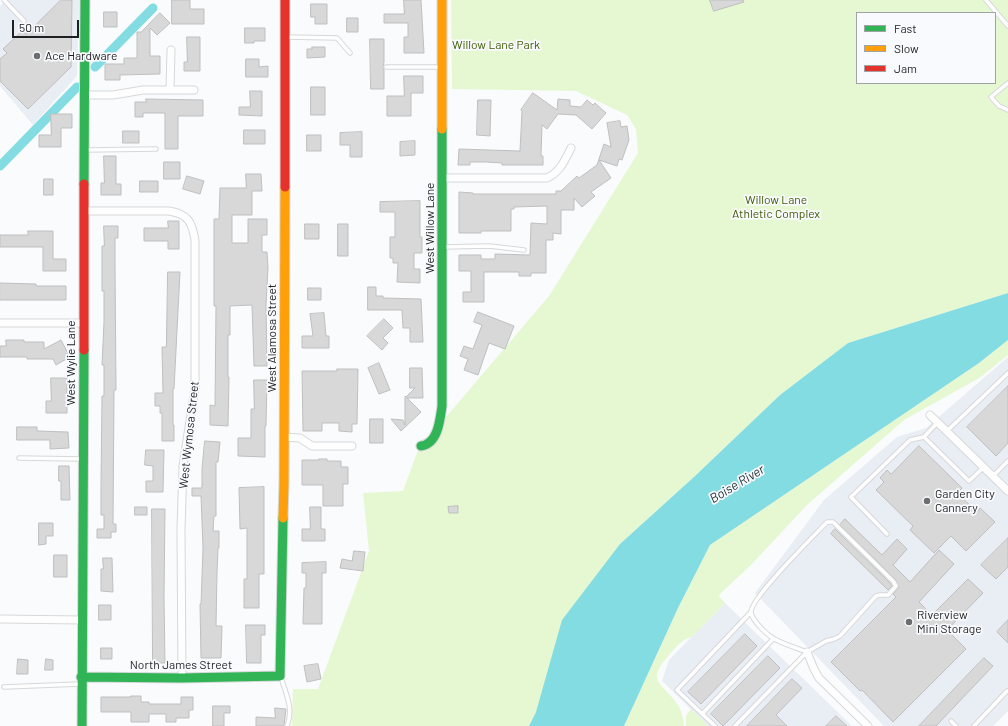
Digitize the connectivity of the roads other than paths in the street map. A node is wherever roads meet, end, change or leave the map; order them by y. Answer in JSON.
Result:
{"nodes":[{"id":1,"x":4,"y":0,"type":"edge"},
{"id":2,"x":85,"y":0,"type":"edge"},
{"id":3,"x":285,"y":0,"type":"edge"},
{"id":4,"x":442,"y":0,"type":"edge"},
{"id":5,"x":986,"y":0,"type":"edge"},
{"id":6,"x":24,"y":21,"type":"dead end"},
{"id":7,"x":1008,"y":26,"type":"edge"},
{"id":8,"x":285,"y":37,"type":"junction"},
{"id":9,"x":171,"y":50,"type":"dead end"},
{"id":10,"x":350,"y":53,"type":"dead end"},
{"id":11,"x":386,"y":66,"type":"dead end"},
{"id":12,"x":442,"y":67,"type":"junction"},
{"id":13,"x":1008,"y":83,"type":"edge"},
{"id":14,"x":170,"y":90,"type":"junction"},
{"id":15,"x":194,"y":90,"type":"dead end"},
{"id":16,"x":85,"y":95,"type":"junction"},
{"id":17,"x":1008,"y":110,"type":"edge"},
{"id":18,"x":572,"y":148,"type":"dead end"},
{"id":19,"x":85,"y":150,"type":"junction"},
{"id":20,"x":156,"y":150,"type":"dead end"},
{"id":21,"x":442,"y":178,"type":"junction"},
{"id":22,"x":84,"y":212,"type":"junction"},
{"id":23,"x":442,"y":247,"type":"junction"},
{"id":24,"x":524,"y":250,"type":"dead end"},
{"id":25,"x":0,"y":323,"type":"edge"},
{"id":26,"x":84,"y":323,"type":"junction"},
{"id":27,"x":1008,"y":373,"type":"edge"},
{"id":28,"x":930,"y":415,"type":"dead end"},
{"id":29,"x":938,"y":422,"type":"junction"},
{"id":30,"x":947,"y":431,"type":"junction"},
{"id":31,"x":924,"y":436,"type":"junction"},
{"id":32,"x":284,"y":437,"type":"junction"},
{"id":33,"x":352,"y":446,"type":"dead end"},
{"id":34,"x":421,"y":446,"type":"dead end"},
{"id":35,"x":19,"y":458,"type":"dead end"},
{"id":36,"x":83,"y":459,"type":"junction"},
{"id":37,"x":1008,"y":460,"type":"edge"},
{"id":38,"x":984,"y":467,"type":"junction"},
{"id":39,"x":993,"y":476,"type":"junction"},
{"id":40,"x":1008,"y":491,"type":"edge"},
{"id":41,"x":888,"y":534,"type":"dead end"},
{"id":42,"x":751,"y":612,"type":"junction"},
{"id":43,"x":0,"y":619,"type":"edge"},
{"id":44,"x":82,"y":620,"type":"junction"},
{"id":45,"x":773,"y":638,"type":"junction"},
{"id":46,"x":807,"y":652,"type":"junction"},
{"id":47,"x":280,"y":676,"type":"junction"},
{"id":48,"x":182,"y":678,"type":"junction"},
{"id":49,"x":81,"y":681,"type":"junction"},
{"id":50,"x":4,"y":687,"type":"dead end"},
{"id":51,"x":1007,"y":691,"type":"dead end"},
{"id":52,"x":702,"y":714,"type":"junction"},
{"id":53,"x":951,"y":720,"type":"dead end"},
{"id":54,"x":82,"y":726,"type":"edge"},
{"id":55,"x":288,"y":726,"type":"edge"},
{"id":56,"x":715,"y":726,"type":"edge"},
{"id":57,"x":735,"y":726,"type":"edge"},
{"id":58,"x":868,"y":726,"type":"edge"},
{"id":59,"x":956,"y":726,"type":"edge"},
{"id":60,"x":974,"y":726,"type":"edge"}],
"edges":[{"from":1,"to":6,"type":"lane"},
{"from":2,"to":16,"type":"street","name":"West Wylie Lane"},
{"from":3,"to":8,"type":"street","name":"West Alamosa Street"},
{"from":4,"to":12,"type":"street","name":"West Willow Lane"},
{"from":5,"to":7,"type":"lane"},
{"from":8,"to":10,"type":"lane"},
{"from":8,"to":32,"type":"street","name":"West Alamosa Street"},
{"from":9,"to":14,"type":"street"},
{"from":11,"to":12,"type":"lane"},
{"from":12,"to":21,"type":"street","name":"West Willow Lane"},
{"from":13,"to":17,"type":"lane"},
{"from":14,"to":15,"type":"street"},
{"from":14,"to":16,"type":"street"},
{"from":16,"to":19,"type":"street","name":"West Wylie Lane"},
{"from":18,"to":21,"type":"street"},
{"from":19,"to":20,"type":"lane"},
{"from":19,"to":22,"type":"street","name":"West Wylie Lane"},
{"from":21,"to":23,"type":"street","name":"West Willow Lane"},
{"from":22,"to":26,"type":"street","name":"West Wylie Lane"},
{"from":22,"to":48,"type":"street","name":"West Wymosa Street"},
{"from":23,"to":24,"type":"lane"},
{"from":23,"to":34,"type":"street","name":"West Willow Lane"},
{"from":25,"to":26,"type":"street"},
{"from":26,"to":36,"type":"street","name":"West Wylie Lane"},
{"from":27,"to":30,"type":"lane"},
{"from":28,"to":29,"type":"street"},
{"from":29,"to":30,"type":"street"},
{"from":29,"to":31,"type":"lane"},
{"from":30,"to":38,"type":"street"},
{"from":31,"to":38,"type":"lane"},
{"from":31,"to":41,"type":"lane"},
{"from":32,"to":33,"type":"street"},
{"from":32,"to":47,"type":"street","name":"West Alamosa Street"},
{"from":35,"to":36,"type":"lane"},
{"from":36,"to":44,"type":"street","name":"West Wylie Lane"},
{"from":37,"to":39,"type":"lane"},
{"from":38,"to":39,"type":"street"},
{"from":39,"to":40,"type":"street"},
{"from":42,"to":45,"type":"lane"},
{"from":42,"to":46,"type":"lane"},
{"from":42,"to":52,"type":"lane"},
{"from":43,"to":44,"type":"street"},
{"from":44,"to":49,"type":"street","name":"West Wylie Lane"},
{"from":45,"to":46,"type":"lane"},
{"from":45,"to":52,"type":"lane"},
{"from":46,"to":57,"type":"lane"},
{"from":46,"to":58,"type":"street"},
{"from":47,"to":48,"type":"street","name":"North James Street"},
{"from":47,"to":55,"type":"lane"},
{"from":48,"to":49,"type":"street","name":"North James Street"},
{"from":49,"to":50,"type":"lane"},
{"from":49,"to":54,"type":"street","name":"West Wylie Lane"},
{"from":51,"to":60,"type":"lane"},
{"from":52,"to":56,"type":"lane"},
{"from":53,"to":59,"type":"lane"}]}
